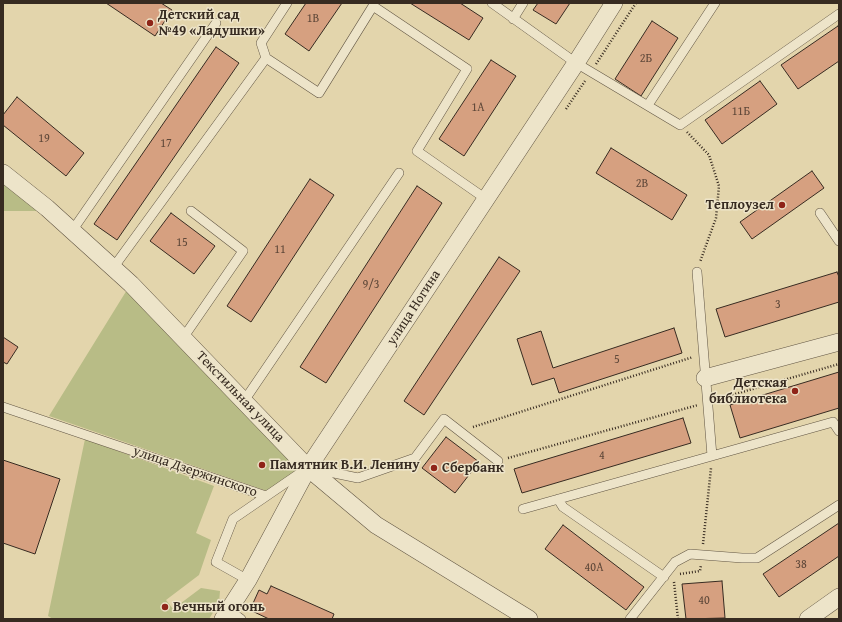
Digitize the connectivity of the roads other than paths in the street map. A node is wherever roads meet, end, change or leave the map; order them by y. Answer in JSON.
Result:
{"nodes":[{"id":1,"x":287,"y":3,"type":"edge"},
{"id":2,"x":492,"y":3,"type":"edge"},
{"id":3,"x":523,"y":3,"type":"edge"},
{"id":4,"x":614,"y":3,"type":"edge"},
{"id":5,"x":715,"y":3,"type":"edge"},
{"id":6,"x":839,"y":14,"type":"edge"},
{"id":7,"x":513,"y":18,"type":"junction"},
{"id":8,"x":216,"y":23,"type":"dead end"},
{"id":9,"x":266,"y":58,"type":"junction"},
{"id":10,"x":576,"y":63,"type":"junction"},
{"id":11,"x":648,"y":105,"type":"junction"},
{"id":12,"x":3,"y":173,"type":"edge"},
{"id":13,"x":399,"y":173,"type":"dead end"},
{"id":14,"x":486,"y":199,"type":"junction"},
{"id":15,"x":191,"y":211,"type":"dead end"},
{"id":16,"x":820,"y":213,"type":"dead end"},
{"id":17,"x":72,"y":231,"type":"junction"},
{"id":18,"x":839,"y":241,"type":"edge"},
{"id":19,"x":113,"y":268,"type":"junction"},
{"id":20,"x":697,"y":272,"type":"road end"},
{"id":21,"x":183,"y":338,"type":"junction"},
{"id":22,"x":839,"y":342,"type":"edge"},
{"id":23,"x":705,"y":378,"type":"junction"},
{"id":24,"x":244,"y":401,"type":"junction"},
{"id":25,"x":3,"y":407,"type":"edge"},
{"id":26,"x":839,"y":431,"type":"edge"},
{"id":27,"x":712,"y":456,"type":"junction"},
{"id":28,"x":498,"y":461,"type":"road end"},
{"id":29,"x":308,"y":468,"type":"junction"},
{"id":30,"x":266,"y":496,"type":"junction"},
{"id":31,"x":558,"y":499,"type":"junction"},
{"id":32,"x":839,"y":505,"type":"edge"},
{"id":33,"x":523,"y":509,"type":"dead end"},
{"id":34,"x":664,"y":577,"type":"junction"},
{"id":35,"x":248,"y":580,"type":"junction"},
{"id":36,"x":839,"y":598,"type":"edge"},
{"id":37,"x":231,"y":616,"type":"edge"},
{"id":38,"x":529,"y":619,"type":"edge"},
{"id":39,"x":630,"y":619,"type":"edge"},
{"id":40,"x":808,"y":619,"type":"edge"}],
"edges":[{"from":1,"to":9,"type":"lane"},
{"from":2,"to":7,"type":"lane"},
{"from":3,"to":7,"type":"lane"},
{"from":4,"to":10,"type":"street","name":"улица Ногина"},
{"from":5,"to":11,"type":"lane"},
{"from":6,"to":11,"type":"lane"},
{"from":7,"to":10,"type":"lane"},
{"from":8,"to":17,"type":"lane"},
{"from":9,"to":14,"type":"lane"},
{"from":9,"to":19,"type":"lane"},
{"from":10,"to":11,"type":"lane"},
{"from":10,"to":14,"type":"street","name":"улица Ногина"},
{"from":12,"to":17,"type":"street","name":"Текстильная улица"},
{"from":13,"to":24,"type":"lane"},
{"from":14,"to":29,"type":"street","name":"улица Ногина"},
{"from":15,"to":21,"type":"lane"},
{"from":16,"to":18,"type":"lane"},
{"from":17,"to":19,"type":"street","name":"Текстильная улица"},
{"from":19,"to":21,"type":"street","name":"Текстильная улица"},
{"from":20,"to":23,"type":"lane"},
{"from":21,"to":24,"type":"street","name":"Текстильная улица"},
{"from":22,"to":23,"type":"street"},
{"from":23,"to":27,"type":"lane"},
{"from":24,"to":29,"type":"street","name":"Текстильная улица"},
{"from":25,"to":30,"type":"lane","name":"улица Дзержинского"},
{"from":26,"to":27,"type":"lane"},
{"from":27,"to":31,"type":"lane"},
{"from":28,"to":29,"type":"lane"},
{"from":29,"to":30,"type":"lane","name":"улица Дзержинского"},
{"from":29,"to":35,"type":"street","name":"улица Ногина"},
{"from":29,"to":38,"type":"street"},
{"from":30,"to":35,"type":"lane"},
{"from":31,"to":33,"type":"lane"},
{"from":31,"to":34,"type":"lane"},
{"from":32,"to":34,"type":"lane"},
{"from":34,"to":39,"type":"lane"},
{"from":35,"to":37,"type":"street","name":"улица Ногина"},
{"from":36,"to":40,"type":"street"}]}
